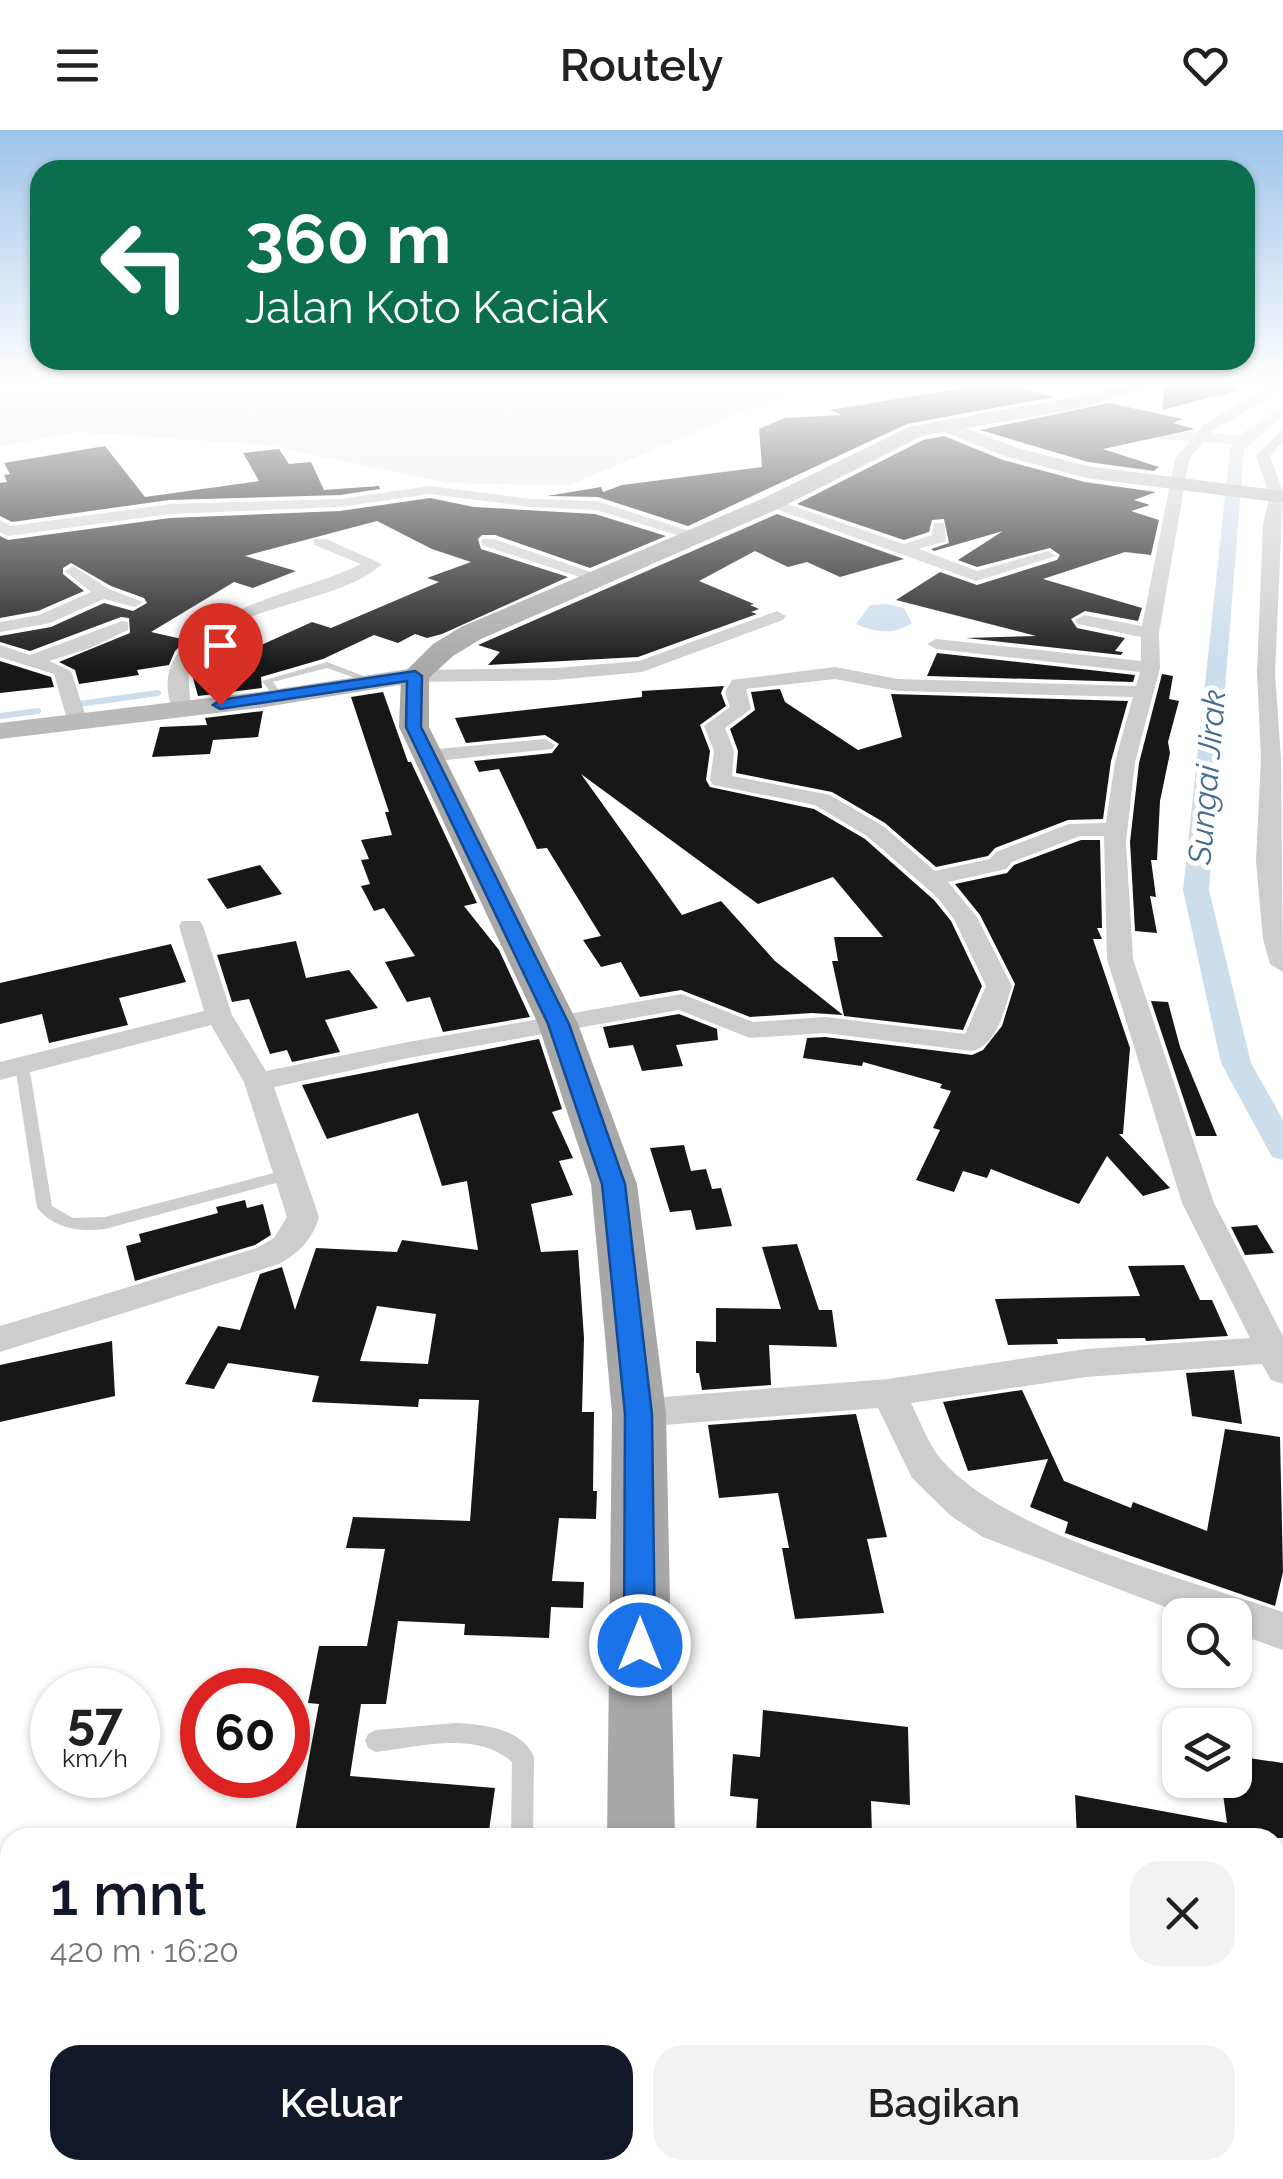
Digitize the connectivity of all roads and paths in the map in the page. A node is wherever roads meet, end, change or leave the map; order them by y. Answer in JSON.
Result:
{"nodes":[{"id":1,"x":822,"y":478,"type":"edge"},
{"id":2,"x":1133,"y":478,"type":"edge"},
{"id":3,"x":1179,"y":478,"type":"edge"},
{"id":4,"x":1178,"y":486,"type":"junction"},
{"id":5,"x":1276,"y":496,"type":"edge"},
{"id":6,"x":772,"y":503,"type":"junction"},
{"id":7,"x":939,"y":526,"type":"dead end"},
{"id":8,"x":3,"y":529,"type":"edge"},
{"id":9,"x":697,"y":536,"type":"junction"},
{"id":10,"x":320,"y":542,"type":"dead end"},
{"id":11,"x":488,"y":542,"type":"dead end"},
{"id":12,"x":903,"y":549,"type":"junction"},
{"id":13,"x":1278,"y":549,"type":"edge"},
{"id":14,"x":1048,"y":556,"type":"dead end"},
{"id":15,"x":596,"y":566,"type":"junction"},
{"id":16,"x":72,"y":571,"type":"dead end"},
{"id":17,"x":103,"y":593,"type":"junction"},
{"id":18,"x":134,"y":602,"type":"dead end"},
{"id":19,"x":777,"y":616,"type":"dead end"},
{"id":20,"x":1084,"y":620,"type":"dead end"},
{"id":21,"x":122,"y":626,"type":"dead end"},
{"id":22,"x":0,"y":627,"type":"edge"},
{"id":23,"x":1150,"y":633,"type":"junction"},
{"id":24,"x":936,"y":644,"type":"dead end"},
{"id":25,"x":0,"y":651,"type":"edge"},
{"id":26,"x":30,"y":661,"type":"junction"},
{"id":27,"x":1275,"y":675,"type":"edge"},
{"id":28,"x":415,"y":676,"type":"junction"},
{"id":29,"x":1148,"y":680,"type":"junction"},
{"id":30,"x":182,"y":709,"type":"junction"},
{"id":31,"x":1275,"y":714,"type":"edge"},
{"id":32,"x":77,"y":721,"type":"junction"},
{"id":33,"x":0,"y":732,"type":"edge"},
{"id":34,"x":546,"y":745,"type":"dead end"},
{"id":35,"x":427,"y":756,"type":"junction"},
{"id":36,"x":1277,"y":760,"type":"edge"},
{"id":37,"x":1116,"y":830,"type":"junction"},
{"id":38,"x":1275,"y":863,"type":"edge"},
{"id":39,"x":930,"y":879,"type":"junction"},
{"id":40,"x":191,"y":926,"type":"dead end"},
{"id":41,"x":1281,"y":948,"type":"edge"},
{"id":42,"x":219,"y":1014,"type":"junction"},
{"id":43,"x":558,"y":1024,"type":"junction"},
{"id":44,"x":11,"y":1068,"type":"edge"},
{"id":45,"x":258,"y":1082,"type":"junction"},
{"id":46,"x":290,"y":1174,"type":"junction"},
{"id":47,"x":0,"y":1339,"type":"edge"},
{"id":48,"x":1276,"y":1360,"type":"edge"},
{"id":49,"x":888,"y":1393,"type":"junction"},
{"id":50,"x":638,"y":1414,"type":"junction"},
{"id":51,"x":1283,"y":1630,"type":"edge"},
{"id":52,"x":376,"y":1741,"type":"dead end"},
{"id":53,"x":522,"y":1828,"type":"edge"},
{"id":54,"x":641,"y":1828,"type":"edge"}],
"edges":[{"from":1,"to":6,"type":"main road"},
{"from":2,"to":4,"type":"street"},
{"from":3,"to":4,"type":"street"},
{"from":4,"to":5,"type":"street"},
{"from":4,"to":23,"type":"street"},
{"from":5,"to":13,"type":"street"},
{"from":6,"to":9,"type":"main road"},
{"from":6,"to":12,"type":"street"},
{"from":7,"to":12,"type":"street"},
{"from":8,"to":9,"type":"street"},
{"from":9,"to":15,"type":"main road"},
{"from":10,"to":30,"type":"street"},
{"from":11,"to":15,"type":"street"},
{"from":12,"to":14,"type":"street"},
{"from":13,"to":27,"type":"street"},
{"from":15,"to":28,"type":"main road"},
{"from":16,"to":17,"type":"street"},
{"from":17,"to":18,"type":"street"},
{"from":17,"to":22,"type":"street"},
{"from":19,"to":28,"type":"street"},
{"from":20,"to":23,"type":"street"},
{"from":21,"to":26,"type":"street"},
{"from":23,"to":29,"type":"street"},
{"from":24,"to":29,"type":"street"},
{"from":25,"to":26,"type":"street"},
{"from":26,"to":32,"type":"street"},
{"from":27,"to":31,"type":"street"},
{"from":28,"to":30,"type":"street"},
{"from":28,"to":35,"type":"main road"},
{"from":29,"to":37,"type":"street"},
{"from":29,"to":39,"type":"street"},
{"from":30,"to":32,"type":"street"},
{"from":31,"to":36,"type":"street"},
{"from":32,"to":33,"type":"street"},
{"from":34,"to":35,"type":"street"},
{"from":35,"to":43,"type":"main road"},
{"from":36,"to":38,"type":"street"},
{"from":37,"to":39,"type":"street"},
{"from":37,"to":48,"type":"street"},
{"from":38,"to":41,"type":"street"},
{"from":39,"to":43,"type":"street"},
{"from":40,"to":42,"type":"street"},
{"from":42,"to":44,"type":"street"},
{"from":42,"to":45,"type":"street"},
{"from":43,"to":45,"type":"street"},
{"from":43,"to":50,"type":"main road"},
{"from":44,"to":46,"type":"lane"},
{"from":45,"to":46,"type":"street"},
{"from":46,"to":47,"type":"street"},
{"from":48,"to":49,"type":"street"},
{"from":49,"to":50,"type":"street"},
{"from":49,"to":51,"type":"street"},
{"from":50,"to":54,"type":"main road"},
{"from":52,"to":53,"type":"lane"}]}
